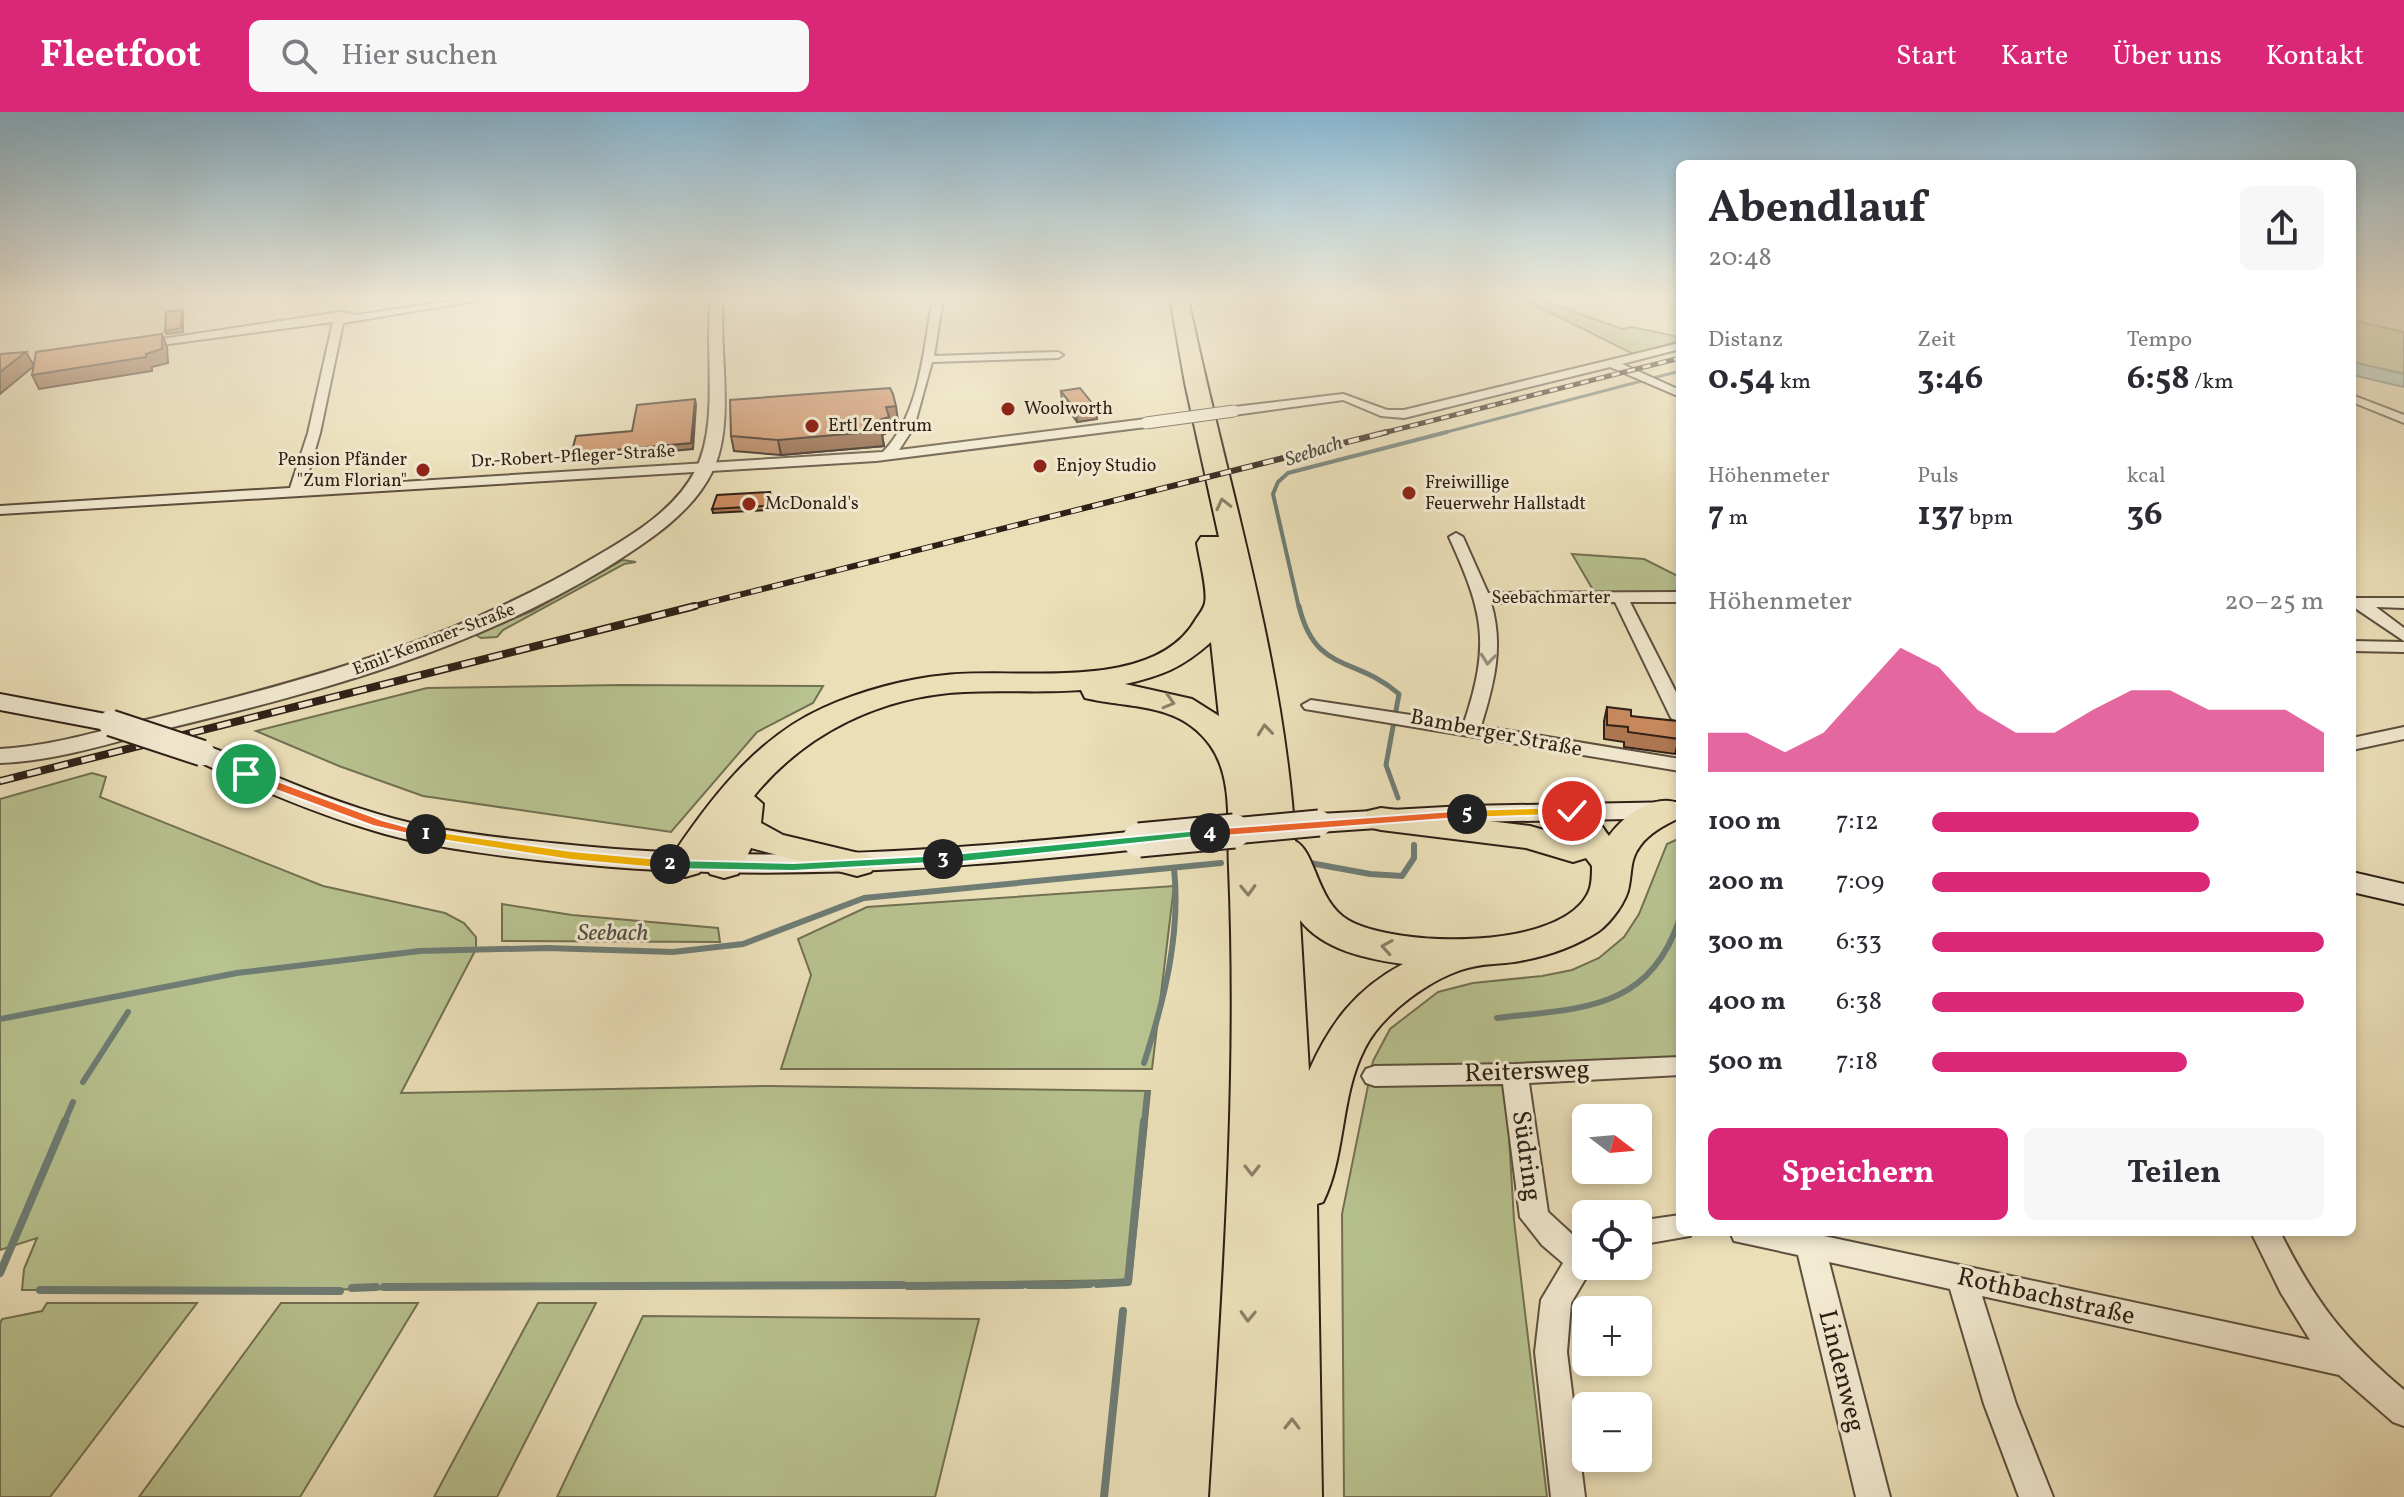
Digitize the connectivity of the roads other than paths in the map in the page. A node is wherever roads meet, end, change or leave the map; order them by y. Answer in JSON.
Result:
{"nodes":[{"id":1,"x":331,"y":363,"type":"edge"},
{"id":2,"x":715,"y":363,"type":"edge"},
{"id":3,"x":929,"y":363,"type":"edge"},
{"id":4,"x":1173,"y":363,"type":"edge"},
{"id":5,"x":1191,"y":363,"type":"edge"},
{"id":6,"x":1611,"y":363,"type":"joint"},
{"id":7,"x":1676,"y":392,"type":"edge"},
{"id":8,"x":2356,"y":400,"type":"edge"},
{"id":9,"x":2388,"y":412,"type":"junction"},
{"id":10,"x":2356,"y":414,"type":"edge"},
{"id":11,"x":2404,"y":419,"type":"edge"},
{"id":12,"x":888,"y":454,"type":"junction"},
{"id":13,"x":706,"y":468,"type":"junction"},
{"id":14,"x":296,"y":492,"type":"junction"},
{"id":15,"x":0,"y":510,"type":"edge"},
{"id":16,"x":1456,"y":537,"type":"dead end"},
{"id":17,"x":1620,"y":597,"type":"junction"},
{"id":18,"x":1676,"y":597,"type":"edge"},
{"id":19,"x":1481,"y":598,"type":"junction"},
{"id":20,"x":1220,"y":602,"type":"junction"},
{"id":21,"x":2356,"y":602,"type":"edge"},
{"id":22,"x":2404,"y":603,"type":"edge"},
{"id":23,"x":2404,"y":636,"type":"edge"},
{"id":24,"x":2356,"y":646,"type":"edge"},
{"id":25,"x":2404,"y":647,"type":"edge"},
{"id":26,"x":1036,"y":683,"type":"junction"},
{"id":27,"x":0,"y":702,"type":"edge"},
{"id":28,"x":1311,"y":705,"type":"dead end"},
{"id":29,"x":1676,"y":710,"type":"edge"},
{"id":30,"x":1471,"y":729,"type":"junction"},
{"id":31,"x":2404,"y":733,"type":"edge"},
{"id":32,"x":2356,"y":743,"type":"edge"},
{"id":33,"x":0,"y":756,"type":"edge"},
{"id":34,"x":1676,"y":764,"type":"edge"},
{"id":35,"x":1243,"y":773,"type":"junction"},
{"id":36,"x":748,"y":781,"type":"junction"},
{"id":37,"x":1673,"y":810,"type":"edge"},
{"id":38,"x":1562,"y":811,"type":"junction"},
{"id":39,"x":1381,"y":819,"type":"junction"},
{"id":40,"x":1276,"y":826,"type":"junction"},
{"id":41,"x":742,"y":827,"type":"junction"},
{"id":42,"x":1573,"y":850,"type":"junction"},
{"id":43,"x":857,"y":864,"type":"junction"},
{"id":44,"x":685,"y":865,"type":"junction"},
{"id":45,"x":724,"y":866,"type":"junction"},
{"id":46,"x":1611,"y":866,"type":"junction"},
{"id":47,"x":2356,"y":883,"type":"edge"},
{"id":48,"x":2404,"y":894,"type":"edge"},
{"id":49,"x":1589,"y":916,"type":"junction"},
{"id":50,"x":1465,"y":954,"type":"junction"},
{"id":51,"x":1270,"y":1049,"type":"junction"},
{"id":52,"x":1676,"y":1066,"type":"edge"},
{"id":53,"x":1515,"y":1074,"type":"junction"},
{"id":54,"x":1315,"y":1086,"type":"junction"},
{"id":55,"x":1676,"y":1227,"type":"edge"},
{"id":56,"x":1652,"y":1229,"type":"edge"},
{"id":57,"x":1764,"y":1236,"type":"edge"},
{"id":58,"x":2267,"y":1236,"type":"edge"},
{"id":59,"x":1810,"y":1245,"type":"junction"},
{"id":60,"x":1572,"y":1248,"type":"edge"},
{"id":61,"x":1572,"y":1276,"type":"edge"},
{"id":62,"x":1961,"y":1277,"type":"junction"},
{"id":63,"x":2349,"y":1362,"type":"junction"},
{"id":64,"x":2389,"y":1385,"type":"edge"},
{"id":65,"x":2404,"y":1411,"type":"edge"},
{"id":66,"x":1241,"y":1497,"type":"edge"},
{"id":67,"x":1291,"y":1497,"type":"edge"},
{"id":68,"x":1568,"y":1497,"type":"edge"},
{"id":69,"x":1873,"y":1497,"type":"edge"},
{"id":70,"x":2036,"y":1497,"type":"edge"}],
"edges":[{"from":1,"to":14,"type":"street"},
{"from":2,"to":13,"type":"street","name":"Emil-Kemmer-Straße"},
{"from":3,"to":12,"type":"street"},
{"from":4,"to":20,"type":"highway"},
{"from":40,"to":5,"type":"highway","one_way":true},
{"from":6,"to":7,"type":"street"},
{"from":6,"to":12,"type":"street","name":"Dr.-Robert-Pfleger-Straße","bridge":true},
{"from":8,"to":9,"type":"street"},
{"from":9,"to":10,"type":"street"},
{"from":9,"to":11,"type":"street"},
{"from":12,"to":13,"type":"street","name":"Dr.-Robert-Pfleger-Straße"},
{"from":13,"to":14,"type":"street","name":"Dr.-Robert-Pfleger-Straße"},
{"from":13,"to":33,"type":"street","name":"Emil-Kemmer-Straße"},
{"from":14,"to":15,"type":"street","name":"Dr.-Robert-Pfleger-Straße"},
{"from":16,"to":19,"type":"street"},
{"from":17,"to":18,"type":"street","name":"Seebachmarter"},
{"from":17,"to":19,"type":"street","name":"Seebachmarter"},
{"from":17,"to":29,"type":"street","name":"Seebachmarter"},
{"from":19,"to":30,"type":"street","one_way":true},
{"from":20,"to":26,"type":"highway"},
{"from":20,"to":35,"type":"highway"},
{"from":21,"to":22,"type":"street"},
{"from":21,"to":23,"type":"street"},
{"from":24,"to":25,"type":"street"},
{"from":26,"to":35,"type":"highway","one_way":true},
{"from":26,"to":36,"type":"highway"},
{"from":27,"to":44,"type":"main road","bridge":true},
{"from":28,"to":30,"type":"street","name":"Bamberger Straße"},
{"from":30,"to":34,"type":"street","name":"Bamberger Straße"},
{"from":31,"to":32,"type":"street"},
{"from":35,"to":51,"type":"highway","one_way":true},
{"from":36,"to":41,"type":"highway"},
{"from":36,"to":44,"type":"highway"},
{"from":37,"to":38,"type":"main road"},
{"from":37,"to":46,"type":"highway"},
{"from":38,"to":39,"type":"main road"},
{"from":38,"to":42,"type":"highway"},
{"from":38,"to":46,"type":"highway"},
{"from":39,"to":42,"type":"highway"},
{"from":39,"to":43,"type":"main road","bridge":true},
{"from":50,"to":40,"type":"highway","one_way":true},
{"from":40,"to":51,"type":"highway"},
{"from":41,"to":43,"type":"highway"},
{"from":41,"to":45,"type":"highway"},
{"from":42,"to":49,"type":"highway"},
{"from":43,"to":45,"type":"main road"},
{"from":44,"to":45,"type":"main road"},
{"from":46,"to":49,"type":"highway"},
{"from":47,"to":48,"type":"main road"},
{"from":49,"to":50,"type":"highway"},
{"from":50,"to":54,"type":"highway"},
{"from":51,"to":54,"type":"highway"},
{"from":52,"to":53,"type":"street","name":"Reitersweg"},
{"from":53,"to":54,"type":"street","name":"Reitersweg"},
{"from":53,"to":60,"type":"street","name":"Südring"},
{"from":54,"to":66,"type":"highway","one_way":true},
{"from":67,"to":54,"type":"highway","one_way":true},
{"from":55,"to":56,"type":"street"},
{"from":57,"to":59,"type":"street","name":"Rothbachstraße"},
{"from":58,"to":63,"type":"street"},
{"from":59,"to":62,"type":"street","name":"Rothbachstraße"},
{"from":59,"to":69,"type":"street","name":"Lindenweg"},
{"from":61,"to":68,"type":"street","name":"Südring"},
{"from":62,"to":63,"type":"street","name":"Rothbachstraße"},
{"from":62,"to":70,"type":"street"},
{"from":63,"to":64,"type":"street"},
{"from":64,"to":65,"type":"street"}]}
